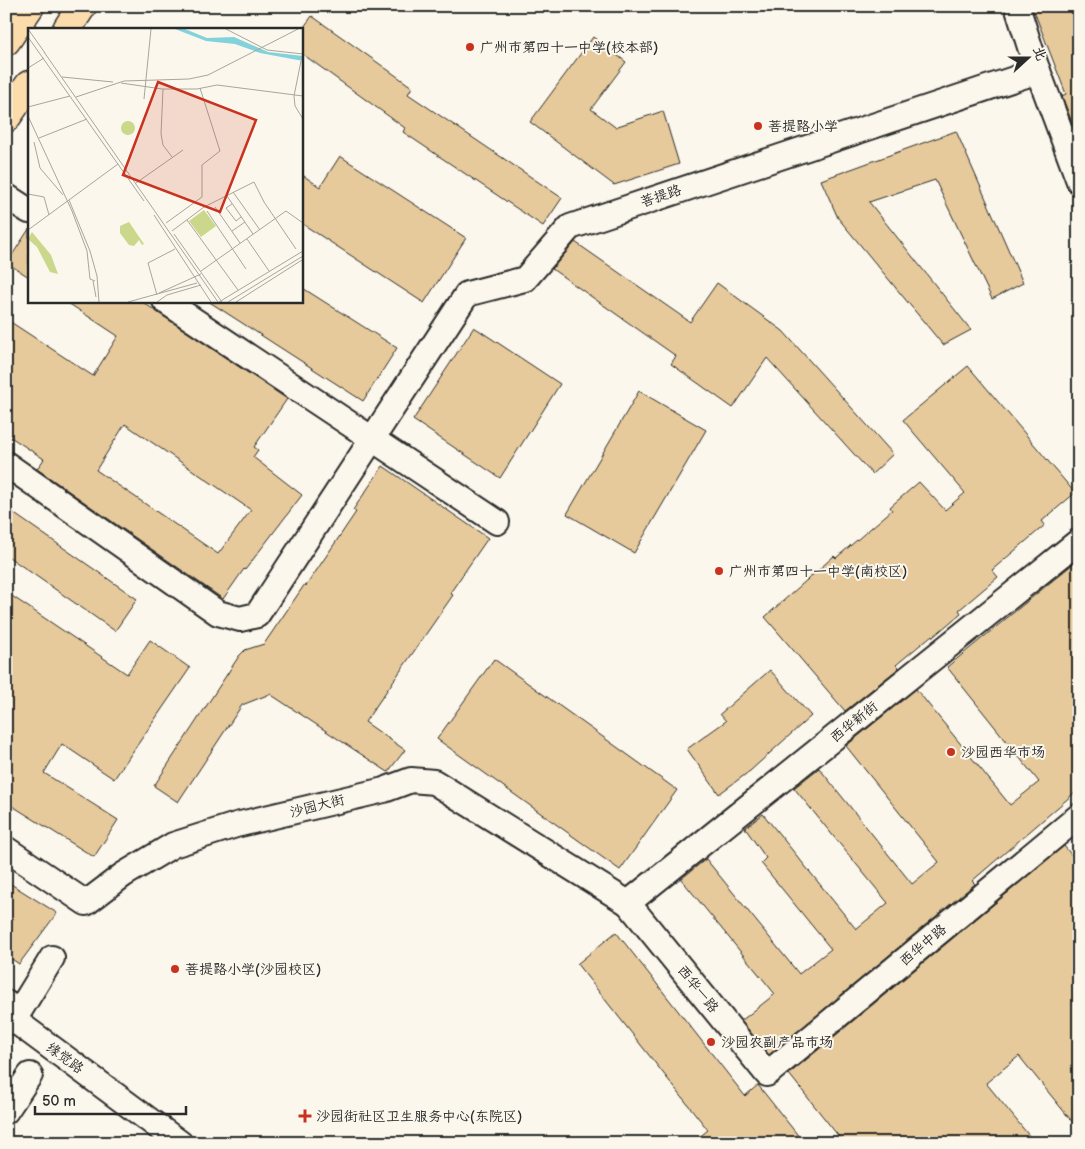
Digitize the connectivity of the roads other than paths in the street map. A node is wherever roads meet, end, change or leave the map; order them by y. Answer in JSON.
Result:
{"nodes":[{"id":1,"x":30,"y":6,"type":"edge"},
{"id":2,"x":82,"y":6,"type":"edge"},
{"id":3,"x":1017,"y":6,"type":"edge"},
{"id":4,"x":68,"y":28,"type":"edge"},
{"id":5,"x":6,"y":42,"type":"edge"},
{"id":6,"x":1038,"y":71,"type":"junction"},
{"id":7,"x":28,"y":87,"type":"edge"},
{"id":8,"x":6,"y":118,"type":"edge"},
{"id":9,"x":1079,"y":181,"type":"edge"},
{"id":10,"x":6,"y":196,"type":"edge"},
{"id":11,"x":28,"y":210,"type":"edge"},
{"id":12,"x":167,"y":302,"type":"edge"},
{"id":13,"x":374,"y":439,"type":"junction"},
{"id":14,"x":6,"y":464,"type":"edge"},
{"id":15,"x":497,"y":522,"type":"dead end"},
{"id":16,"x":1079,"y":541,"type":"edge"},
{"id":17,"x":1079,"y":816,"type":"edge"},
{"id":18,"x":6,"y":849,"type":"edge"},
{"id":19,"x":628,"y":903,"type":"junction"},
{"id":20,"x":52,"y":958,"type":"dead end"},
{"id":21,"x":10,"y":1012,"type":"edge"},
{"id":22,"x":30,"y":1074,"type":"dead end"},
{"id":23,"x":768,"y":1074,"type":"joint"},
{"id":24,"x":6,"y":1111,"type":"edge"},
{"id":25,"x":180,"y":1143,"type":"edge"}],
"edges":[{"from":1,"to":5,"type":"main road"},
{"from":2,"to":4,"type":"main road"},
{"from":3,"to":6,"type":"street"},
{"from":6,"to":9,"type":"street"},
{"from":6,"to":13,"type":"street","name":"菩提路"},
{"from":7,"to":8,"type":"main road"},
{"from":10,"to":11,"type":"street"},
{"from":12,"to":13,"type":"street"},
{"from":13,"to":14,"type":"street","name":"菩提路"},
{"from":13,"to":15,"type":"street"},
{"from":16,"to":19,"type":"street","name":"西华新街"},
{"from":17,"to":23,"type":"street","name":"西华中路"},
{"from":18,"to":19,"type":"street","name":"沙园大街"},
{"from":19,"to":23,"type":"street","name":"西华一路"},
{"from":20,"to":21,"type":"street"},
{"from":21,"to":25,"type":"street","name":"缘觉路"},
{"from":22,"to":24,"type":"street"}]}
